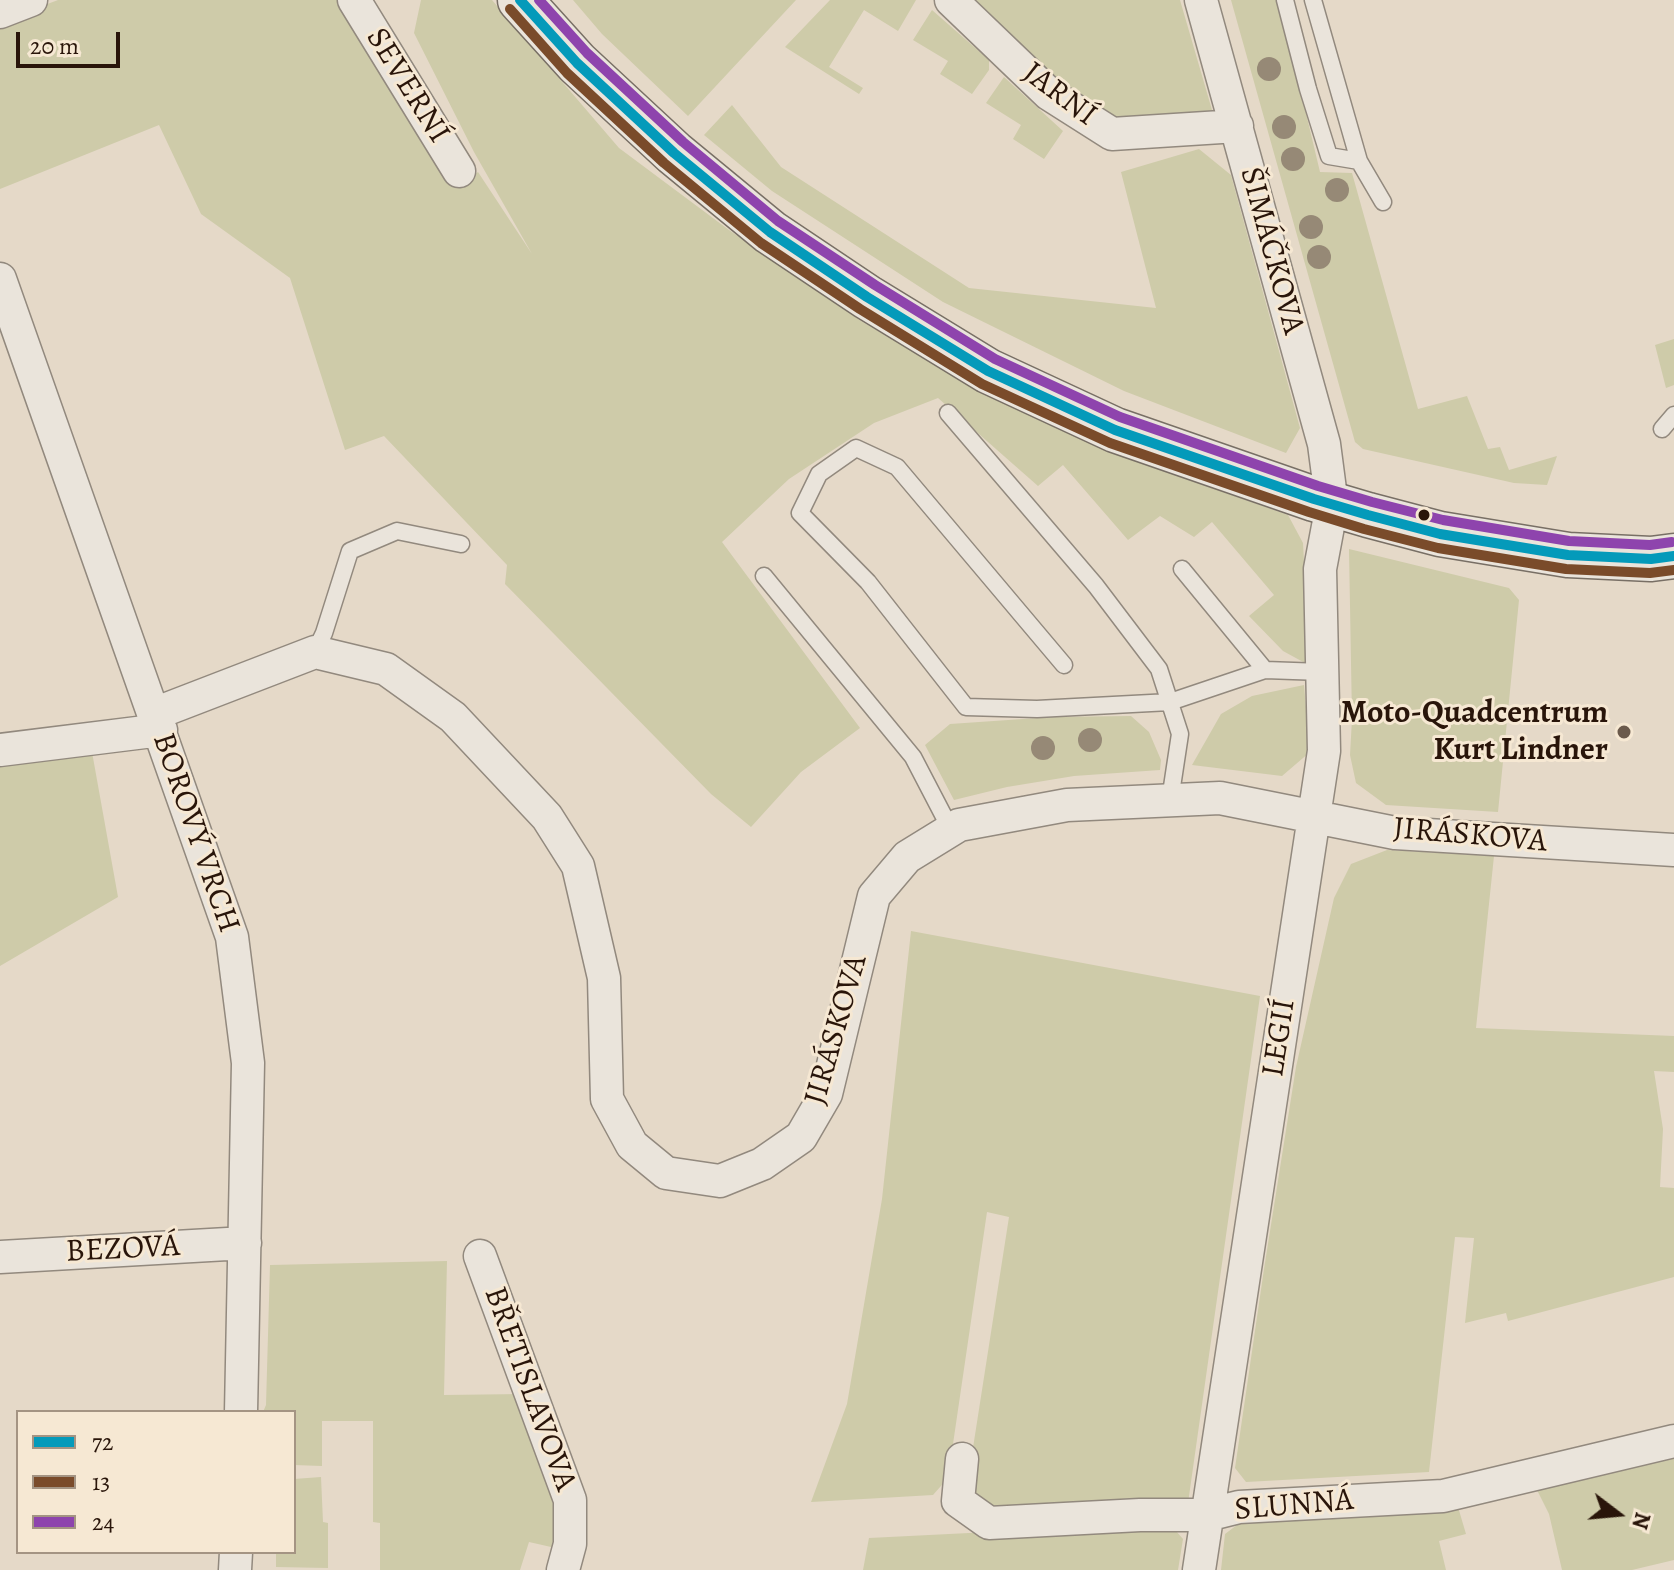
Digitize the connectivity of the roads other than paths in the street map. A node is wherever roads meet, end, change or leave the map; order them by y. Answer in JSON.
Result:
{"nodes":[{"id":1,"x":31,"y":0,"type":"edge"},
{"id":2,"x":354,"y":0,"type":"edge"},
{"id":3,"x":520,"y":0,"type":"edge"},
{"id":4,"x":951,"y":0,"type":"edge"},
{"id":5,"x":1201,"y":0,"type":"edge"},
{"id":6,"x":1285,"y":0,"type":"edge"},
{"id":7,"x":1313,"y":0,"type":"edge"},
{"id":8,"x":0,"y":12,"type":"edge"},
{"id":9,"x":1237,"y":126,"type":"junction"},
{"id":10,"x":1359,"y":161,"type":"junction"},
{"id":11,"x":459,"y":171,"type":"dead end"},
{"id":12,"x":1383,"y":202,"type":"dead end"},
{"id":13,"x":0,"y":279,"type":"edge"},
{"id":14,"x":948,"y":413,"type":"dead end"},
{"id":15,"x":1674,"y":415,"type":"edge"},
{"id":16,"x":1662,"y":429,"type":"dead end"},
{"id":17,"x":1332,"y":505,"type":"junction"},
{"id":18,"x":461,"y":544,"type":"dead end"},
{"id":19,"x":1674,"y":556,"type":"edge"},
{"id":20,"x":1182,"y":569,"type":"dead end"},
{"id":21,"x":764,"y":576,"type":"dead end"},
{"id":22,"x":315,"y":652,"type":"junction"},
{"id":23,"x":1064,"y":665,"type":"dead end"},
{"id":24,"x":1265,"y":670,"type":"junction"},
{"id":25,"x":1322,"y":672,"type":"junction"},
{"id":26,"x":1170,"y":702,"type":"junction"},
{"id":27,"x":158,"y":722,"type":"junction"},
{"id":28,"x":0,"y":750,"type":"edge"},
{"id":29,"x":1170,"y":800,"type":"junction"},
{"id":30,"x":1313,"y":818,"type":"junction"},
{"id":31,"x":951,"y":830,"type":"junction"},
{"id":32,"x":1674,"y":850,"type":"edge"},
{"id":33,"x":245,"y":1243,"type":"junction"},
{"id":34,"x":480,"y":1256,"type":"dead end"},
{"id":35,"x":0,"y":1257,"type":"edge"},
{"id":36,"x":241,"y":1410,"type":"edge"},
{"id":37,"x":1674,"y":1441,"type":"edge"},
{"id":38,"x":962,"y":1459,"type":"dead end"},
{"id":39,"x":1207,"y":1515,"type":"junction"},
{"id":40,"x":563,"y":1570,"type":"edge"},
{"id":41,"x":1199,"y":1570,"type":"edge"}],
"edges":[{"from":1,"to":8,"type":"street"},
{"from":2,"to":11,"type":"street","name":"SEVERNÍ"},
{"from":3,"to":17,"type":"main road"},
{"from":4,"to":9,"type":"street","name":"JARNÍ"},
{"from":5,"to":9,"type":"street","name":"ŠIMÁČKOVA"},
{"from":6,"to":10,"type":"lane"},
{"from":7,"to":10,"type":"lane"},
{"from":9,"to":17,"type":"street","name":"ŠIMÁČKOVA"},
{"from":10,"to":12,"type":"lane"},
{"from":13,"to":27,"type":"street","name":"BOROVÝ VRCH"},
{"from":14,"to":26,"type":"lane"},
{"from":15,"to":16,"type":"lane"},
{"from":17,"to":19,"type":"main road"},
{"from":17,"to":25,"type":"street","name":"LEGIÍ"},
{"from":18,"to":22,"type":"lane"},
{"from":20,"to":24,"type":"lane"},
{"from":21,"to":31,"type":"lane"},
{"from":22,"to":27,"type":"street"},
{"from":22,"to":31,"type":"street","name":"JIRÁSKOVA"},
{"from":23,"to":26,"type":"lane"},
{"from":24,"to":25,"type":"lane"},
{"from":24,"to":26,"type":"lane"},
{"from":25,"to":30,"type":"street","name":"LEGIÍ"},
{"from":26,"to":29,"type":"lane"},
{"from":27,"to":28,"type":"street"},
{"from":27,"to":33,"type":"street","name":"BOROVÝ VRCH"},
{"from":29,"to":30,"type":"street","name":"JIRÁSKOVA"},
{"from":29,"to":31,"type":"street","name":"JIRÁSKOVA"},
{"from":30,"to":32,"type":"street","name":"JIRÁSKOVA"},
{"from":30,"to":39,"type":"street","name":"LEGIÍ"},
{"from":33,"to":35,"type":"street","name":"BEZOVÁ"},
{"from":33,"to":36,"type":"street","name":"BOROVÝ VRCH"},
{"from":34,"to":40,"type":"street","name":"BŘETISLAVOVA"},
{"from":37,"to":39,"type":"street","name":"SLUNNÁ"},
{"from":38,"to":39,"type":"street","name":"SLUNNÁ"},
{"from":39,"to":41,"type":"street","name":"LEGIÍ"}]}
